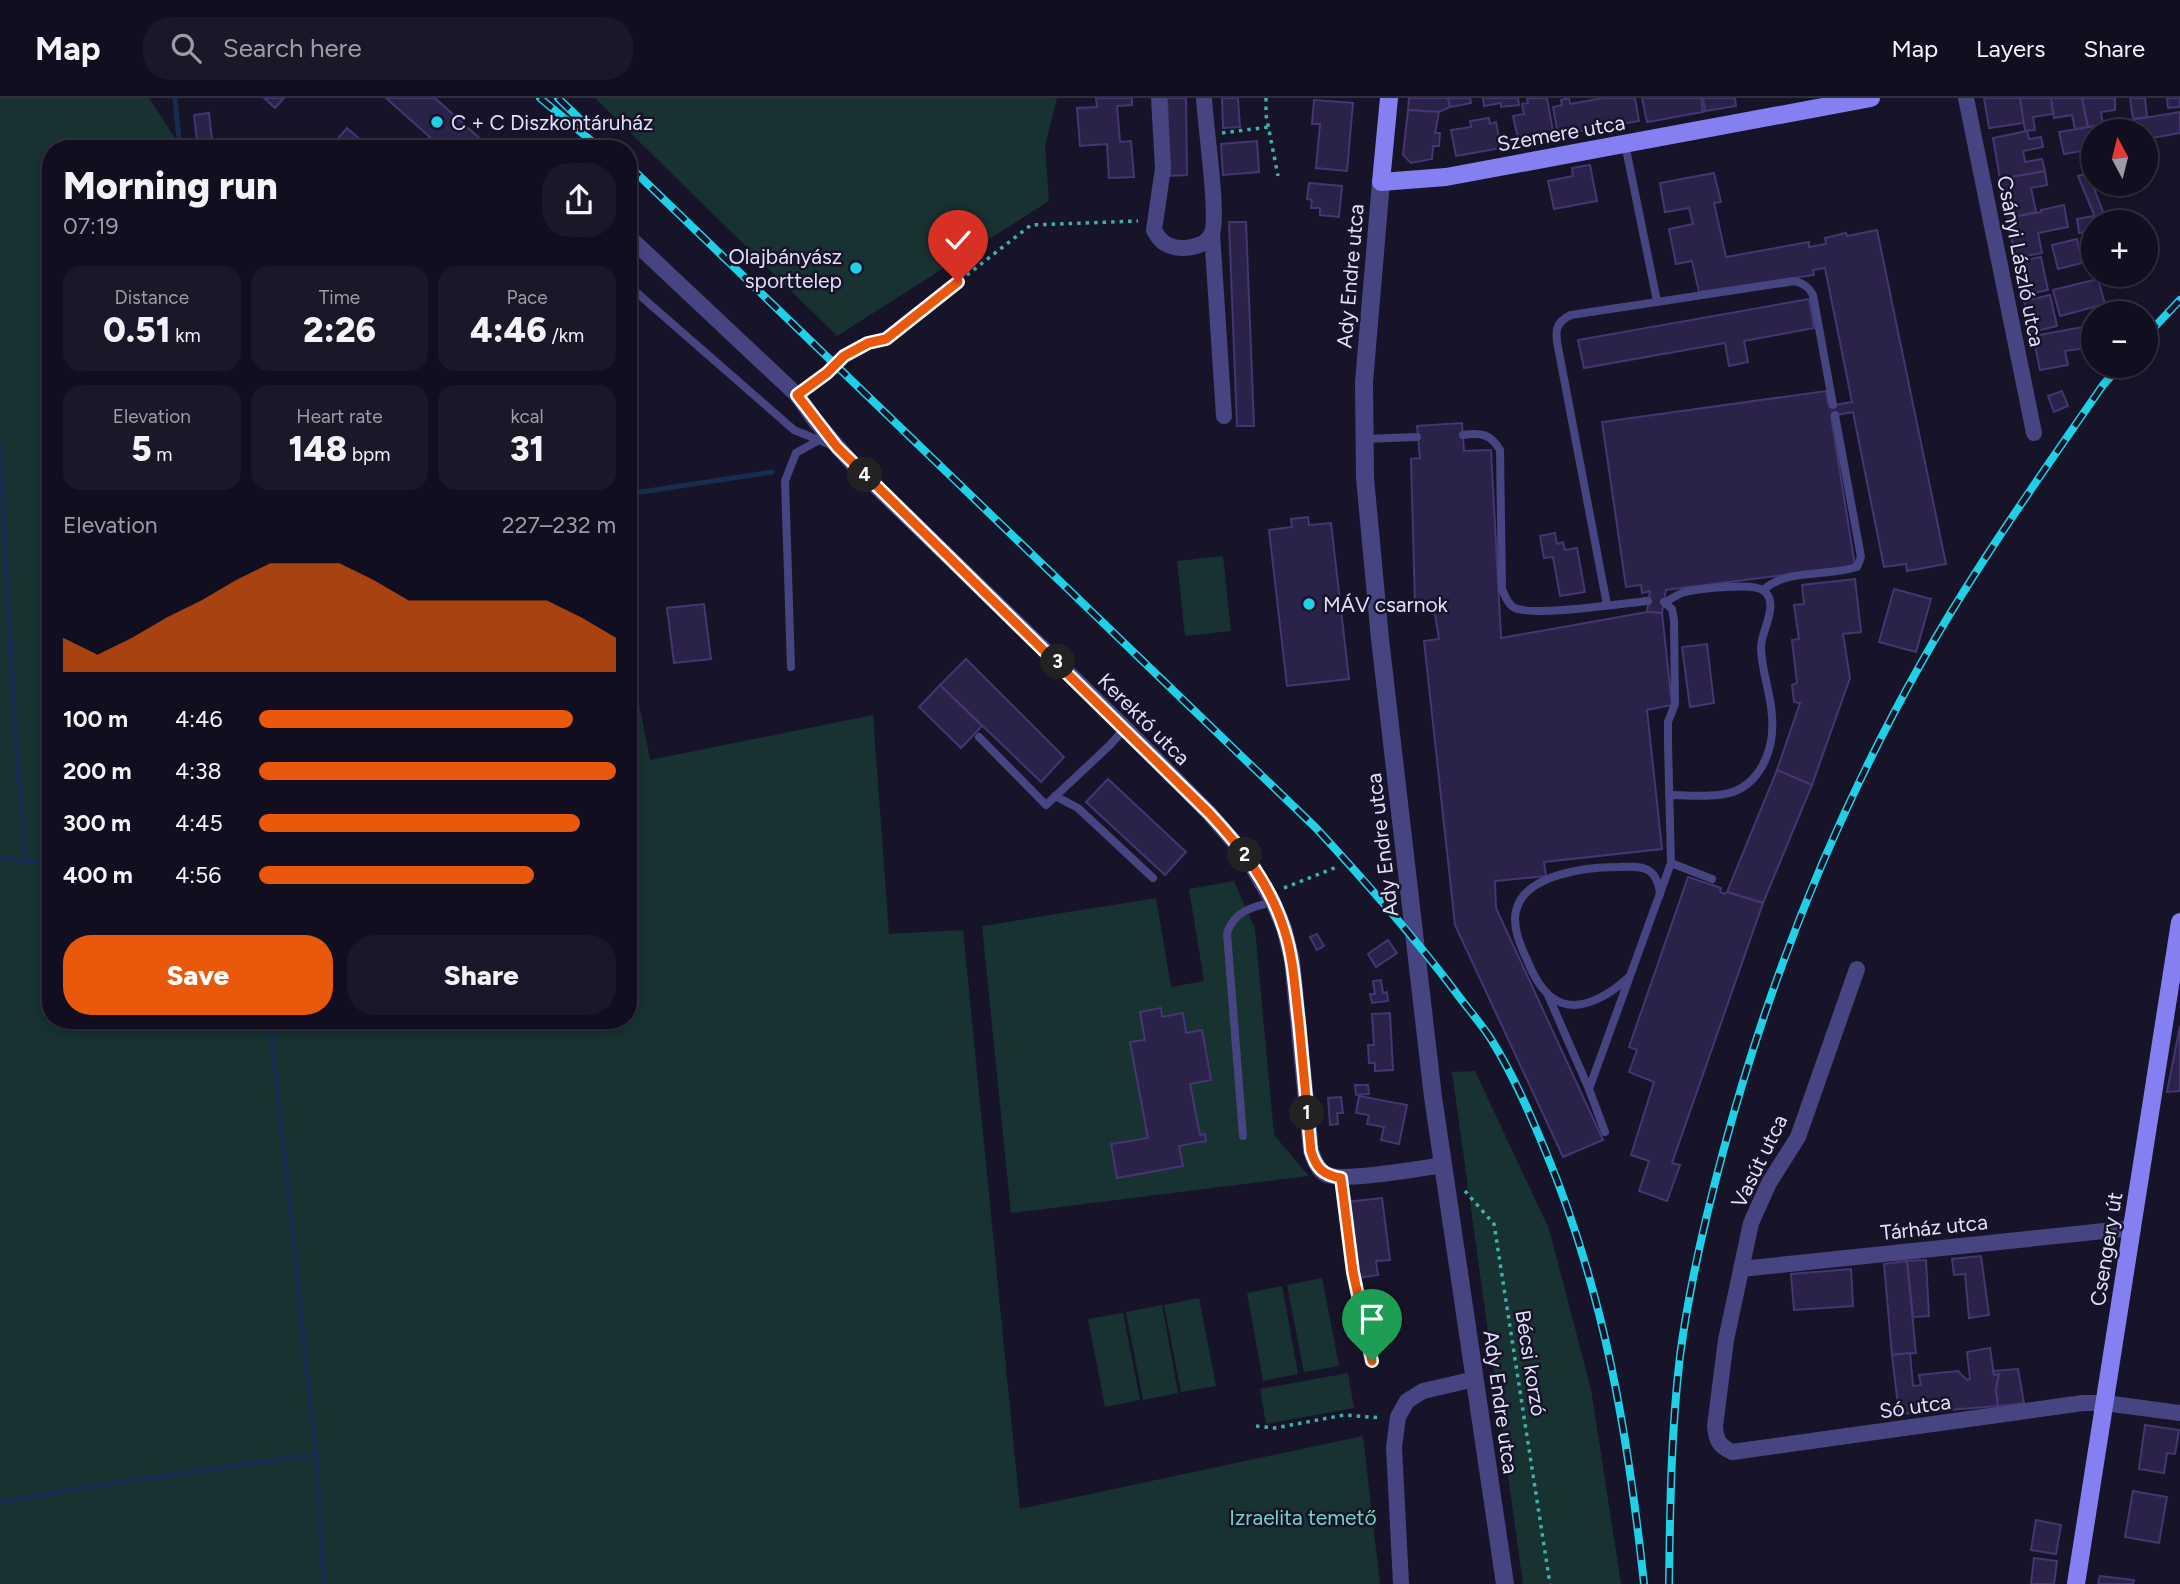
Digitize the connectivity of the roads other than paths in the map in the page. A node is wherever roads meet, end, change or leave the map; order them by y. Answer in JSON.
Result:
{"nodes":[{"id":1,"x":1159,"y":98,"type":"edge"},
{"id":2,"x":1204,"y":98,"type":"edge"},
{"id":3,"x":1389,"y":98,"type":"edge"},
{"id":4,"x":1871,"y":98,"type":"edge"},
{"id":5,"x":1966,"y":98,"type":"edge"},
{"id":6,"x":1625,"y":144,"type":"junction"},
{"id":7,"x":1381,"y":182,"type":"junction"},
{"id":8,"x":1212,"y":233,"type":"junction"},
{"id":9,"x":637,"y":244,"type":"edge"},
{"id":10,"x":637,"y":293,"type":"edge"},
{"id":11,"x":1657,"y":301,"type":"junction"},
{"id":12,"x":1833,"y":405,"type":"dead end"},
{"id":13,"x":1835,"y":415,"type":"dead end"},
{"id":14,"x":1224,"y":416,"type":"dead end"},
{"id":15,"x":2034,"y":433,"type":"dead end"},
{"id":16,"x":1463,"y":435,"type":"dead end"},
{"id":17,"x":1417,"y":437,"type":"dead end"},
{"id":18,"x":1363,"y":439,"type":"junction"},
{"id":19,"x":819,"y":440,"type":"junction"},
{"id":20,"x":837,"y":447,"type":"junction"},
{"id":21,"x":1763,"y":590,"type":"junction"},
{"id":22,"x":1648,"y":601,"type":"dead end"},
{"id":23,"x":1607,"y":605,"type":"junction"},
{"id":24,"x":791,"y":667,"type":"dead end"},
{"id":25,"x":1125,"y":729,"type":"junction"},
{"id":26,"x":979,"y":737,"type":"dead end"},
{"id":27,"x":1669,"y":795,"type":"junction"},
{"id":28,"x":1055,"y":796,"type":"junction"},
{"id":29,"x":1671,"y":863,"type":"junction"},
{"id":30,"x":1153,"y":878,"type":"dead end"},
{"id":31,"x":1712,"y":879,"type":"dead end"},
{"id":32,"x":1271,"y":897,"type":"junction"},
{"id":33,"x":1660,"y":897,"type":"junction"},
{"id":34,"x":2180,"y":922,"type":"edge"},
{"id":35,"x":1857,"y":969,"type":"dead end"},
{"id":36,"x":1631,"y":975,"type":"junction"},
{"id":37,"x":1547,"y":993,"type":"junction"},
{"id":38,"x":1589,"y":1088,"type":"junction"},
{"id":39,"x":1605,"y":1132,"type":"dead end"},
{"id":40,"x":1243,"y":1136,"type":"dead end"},
{"id":41,"x":1444,"y":1165,"type":"junction"},
{"id":42,"x":1341,"y":1178,"type":"junction"},
{"id":43,"x":2133,"y":1228,"type":"junction"},
{"id":44,"x":1741,"y":1269,"type":"junction"},
{"id":45,"x":1372,"y":1361,"type":"dead end"},
{"id":46,"x":1475,"y":1379,"type":"junction"},
{"id":47,"x":2105,"y":1403,"type":"junction"},
{"id":48,"x":2180,"y":1413,"type":"edge"},
{"id":49,"x":1732,"y":1452,"type":"joint"},
{"id":50,"x":1401,"y":1584,"type":"edge"},
{"id":51,"x":1505,"y":1584,"type":"edge"},
{"id":52,"x":2076,"y":1584,"type":"edge"}],
"edges":[{"from":1,"to":8,"type":"street"},
{"from":2,"to":8,"type":"street"},
{"from":3,"to":7,"type":"main road","name":"Ady Endre utca"},
{"from":4,"to":6,"type":"main road","name":"Szemere utca"},
{"from":5,"to":15,"type":"street","name":"Csányi László utca"},
{"from":6,"to":7,"type":"main road","name":"Szemere utca"},
{"from":6,"to":11,"type":"lane"},
{"from":7,"to":18,"type":"street","name":"Ady Endre utca"},
{"from":8,"to":14,"type":"street"},
{"from":9,"to":20,"type":"street","name":"Kerektó utca"},
{"from":10,"to":19,"type":"lane"},
{"from":11,"to":12,"type":"lane"},
{"from":11,"to":23,"type":"lane"},
{"from":13,"to":21,"type":"lane"},
{"from":16,"to":23,"type":"lane"},
{"from":17,"to":18,"type":"lane"},
{"from":18,"to":41,"type":"street","name":"Ady Endre utca"},
{"from":19,"to":20,"type":"lane"},
{"from":19,"to":24,"type":"lane"},
{"from":20,"to":25,"type":"street","name":"Kerektó utca"},
{"from":21,"to":27,"type":"lane"},
{"from":21,"to":27,"type":"lane"},
{"from":22,"to":23,"type":"lane"},
{"from":25,"to":28,"type":"lane"},
{"from":25,"to":32,"type":"street","name":"Kerektó utca"},
{"from":26,"to":28,"type":"lane"},
{"from":27,"to":29,"type":"lane"},
{"from":28,"to":30,"type":"lane"},
{"from":29,"to":31,"type":"lane"},
{"from":29,"to":33,"type":"lane"},
{"from":32,"to":40,"type":"lane"},
{"from":32,"to":42,"type":"street","name":"Kerektó utca"},
{"from":33,"to":36,"type":"lane"},
{"from":33,"to":37,"type":"lane"},
{"from":34,"to":43,"type":"main road","name":"Csengery út"},
{"from":35,"to":44,"type":"street","name":"Vasút utca"},
{"from":36,"to":37,"type":"lane"},
{"from":36,"to":38,"type":"lane"},
{"from":37,"to":38,"type":"lane"},
{"from":38,"to":39,"type":"lane"},
{"from":41,"to":42,"type":"street"},
{"from":41,"to":46,"type":"street","name":"Ady Endre utca"},
{"from":42,"to":45,"type":"lane"},
{"from":43,"to":44,"type":"street","name":"Tárház utca"},
{"from":43,"to":47,"type":"main road","name":"Csengery út"},
{"from":44,"to":49,"type":"street","name":"Vasút utca"},
{"from":46,"to":50,"type":"street"},
{"from":46,"to":51,"type":"street","name":"Ady Endre utca"},
{"from":47,"to":48,"type":"street","name":"Só utca"},
{"from":47,"to":49,"type":"street","name":"Só utca"},
{"from":47,"to":52,"type":"main road","name":"Csengery út"}]}
